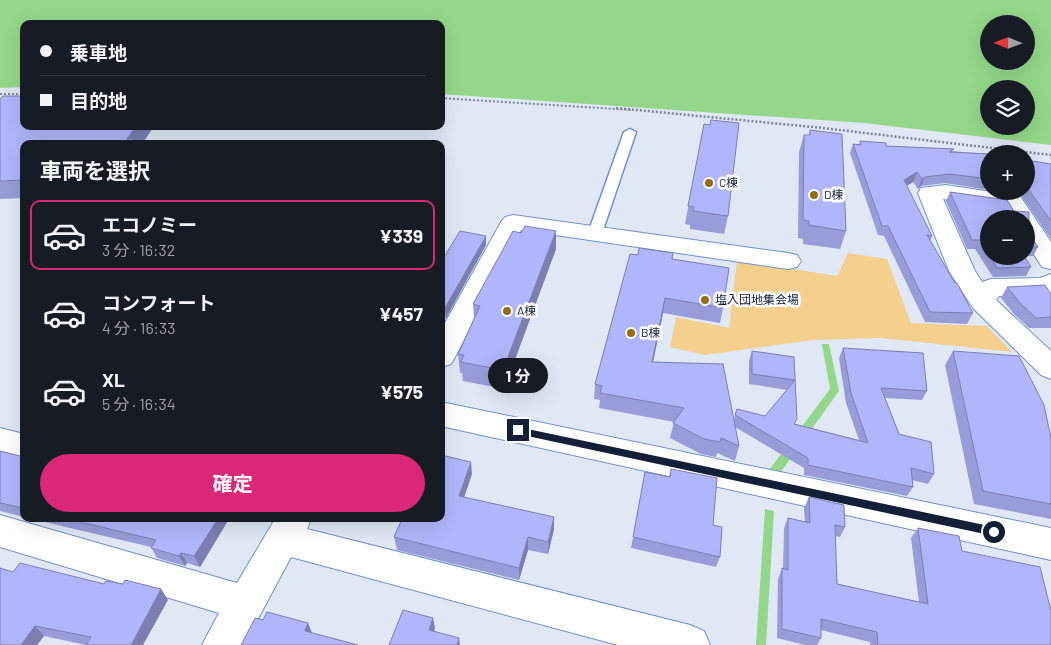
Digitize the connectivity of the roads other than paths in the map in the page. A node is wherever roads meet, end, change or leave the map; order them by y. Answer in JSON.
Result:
{"nodes":[{"id":1,"x":630,"y":132,"type":"dead end"},
{"id":2,"x":1018,"y":210,"type":"edge"},
{"id":3,"x":595,"y":234,"type":"junction"},
{"id":4,"x":1035,"y":237,"type":"edge"},
{"id":5,"x":788,"y":261,"type":"dead end"},
{"id":6,"x":1051,"y":261,"type":"edge"},
{"id":7,"x":1051,"y":282,"type":"edge"},
{"id":8,"x":982,"y":302,"type":"junction"},
{"id":9,"x":445,"y":349,"type":"edge"},
{"id":10,"x":1051,"y":368,"type":"edge"},
{"id":11,"x":445,"y":415,"type":"edge"},
{"id":12,"x":0,"y":440,"type":"edge"},
{"id":13,"x":20,"y":445,"type":"edge"},
{"id":14,"x":288,"y":529,"type":"edge"},
{"id":15,"x":0,"y":531,"type":"edge"},
{"id":16,"x":1051,"y":544,"type":"edge"},
{"id":17,"x":246,"y":603,"type":"junction"},
{"id":18,"x":222,"y":645,"type":"edge"},
{"id":19,"x":690,"y":645,"type":"edge"}],
"edges":[{"from":1,"to":3,"type":"lane"},
{"from":2,"to":8,"type":"street"},
{"from":3,"to":5,"type":"street"},
{"from":3,"to":9,"type":"street"},
{"from":4,"to":6,"type":"street"},
{"from":7,"to":8,"type":"street"},
{"from":8,"to":10,"type":"street"},
{"from":11,"to":16,"type":"street"},
{"from":12,"to":13,"type":"street"},
{"from":14,"to":17,"type":"street"},
{"from":14,"to":19,"type":"street"},
{"from":15,"to":17,"type":"street"},
{"from":17,"to":18,"type":"street"}]}
